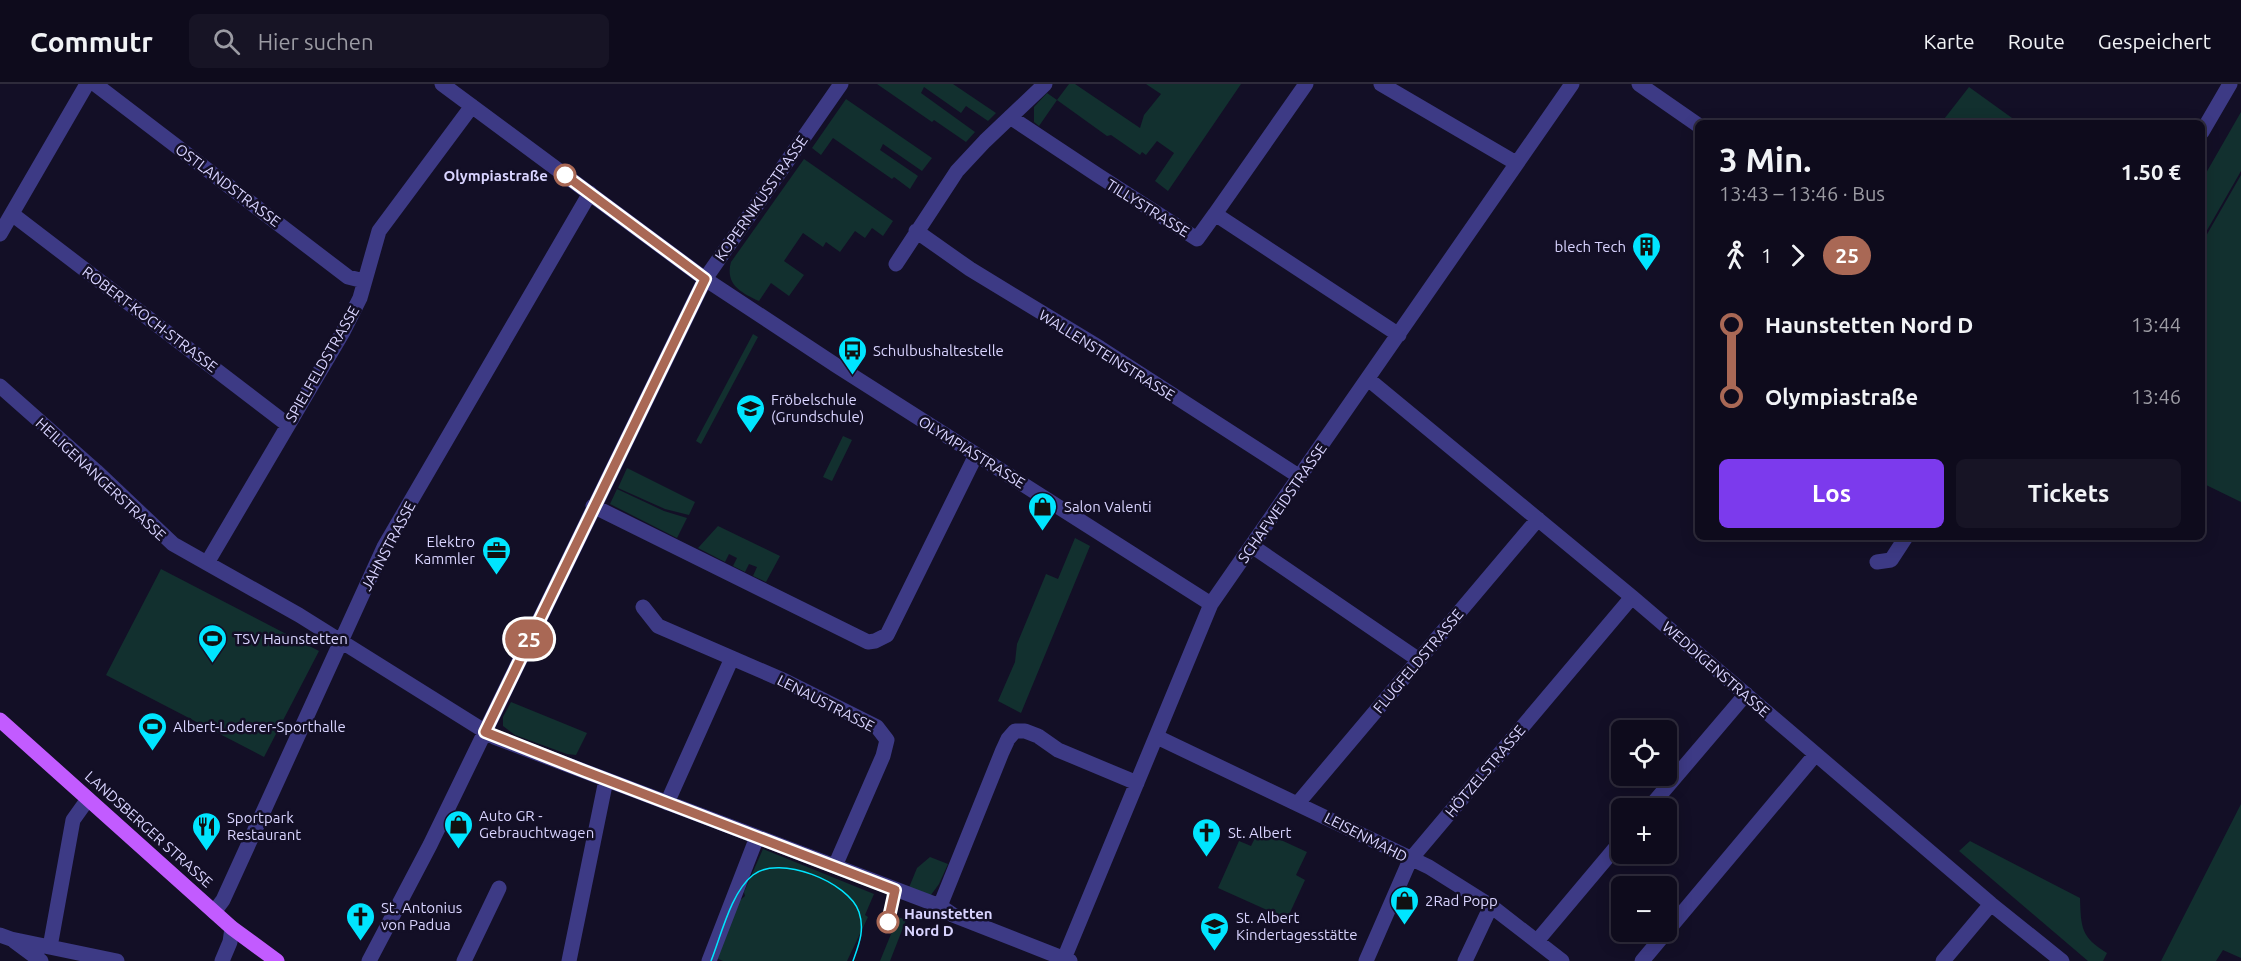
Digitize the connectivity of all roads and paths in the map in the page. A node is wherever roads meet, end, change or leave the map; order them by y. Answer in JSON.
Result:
{"nodes":[{"id":1,"x":87,"y":84,"type":"edge"},
{"id":2,"x":94,"y":84,"type":"edge"},
{"id":3,"x":442,"y":84,"type":"edge"},
{"id":4,"x":842,"y":84,"type":"edge"},
{"id":5,"x":1045,"y":84,"type":"edge"},
{"id":6,"x":1306,"y":84,"type":"edge"},
{"id":7,"x":1381,"y":84,"type":"edge"},
{"id":8,"x":1572,"y":84,"type":"edge"},
{"id":9,"x":1639,"y":84,"type":"edge"},
{"id":10,"x":2230,"y":84,"type":"edge"},
{"id":11,"x":472,"y":106,"type":"junction"},
{"id":12,"x":1011,"y":117,"type":"junction"},
{"id":13,"x":1695,"y":123,"type":"edge"},
{"id":14,"x":2205,"y":127,"type":"edge"},
{"id":15,"x":1516,"y":164,"type":"junction"},
{"id":16,"x":590,"y":194,"type":"junction"},
{"id":17,"x":12,"y":214,"type":"junction"},
{"id":18,"x":1215,"y":214,"type":"junction"},
{"id":19,"x":916,"y":231,"type":"junction"},
{"id":20,"x":0,"y":234,"type":"edge"},
{"id":21,"x":896,"y":264,"type":"dead end"},
{"id":22,"x":705,"y":279,"type":"junction"},
{"id":23,"x":364,"y":280,"type":"junction"},
{"id":24,"x":1399,"y":335,"type":"junction"},
{"id":25,"x":1368,"y":380,"type":"junction"},
{"id":26,"x":0,"y":386,"type":"edge"},
{"id":27,"x":288,"y":425,"type":"junction"},
{"id":28,"x":976,"y":455,"type":"junction"},
{"id":29,"x":1300,"y":477,"type":"junction"},
{"id":30,"x":593,"y":506,"type":"junction"},
{"id":31,"x":1538,"y":519,"type":"junction"},
{"id":32,"x":1904,"y":540,"type":"edge"},
{"id":33,"x":1252,"y":546,"type":"junction"},
{"id":34,"x":1877,"y":562,"type":"dead end"},
{"id":35,"x":207,"y":563,"type":"junction"},
{"id":36,"x":1632,"y":597,"type":"junction"},
{"id":37,"x":1211,"y":603,"type":"junction"},
{"id":38,"x":643,"y":608,"type":"dead end"},
{"id":39,"x":340,"y":640,"type":"junction"},
{"id":40,"x":732,"y":658,"type":"junction"},
{"id":41,"x":1419,"y":660,"type":"junction"},
{"id":42,"x":1746,"y":694,"type":"junction"},
{"id":43,"x":0,"y":720,"type":"edge"},
{"id":44,"x":485,"y":732,"type":"junction"},
{"id":45,"x":1156,"y":737,"type":"junction"},
{"id":46,"x":1815,"y":755,"type":"junction"},
{"id":47,"x":606,"y":780,"type":"junction"},
{"id":48,"x":1137,"y":783,"type":"junction"},
{"id":49,"x":1658,"y":798,"type":"edge"},
{"id":50,"x":88,"y":799,"type":"junction"},
{"id":51,"x":667,"y":802,"type":"junction"},
{"id":52,"x":1298,"y":803,"type":"junction"},
{"id":53,"x":757,"y":837,"type":"junction"},
{"id":54,"x":1611,"y":853,"type":"edge"},
{"id":55,"x":1410,"y":860,"type":"junction"},
{"id":56,"x":835,"y":866,"type":"junction"},
{"id":57,"x":499,"y":888,"type":"dead end"},
{"id":58,"x":1991,"y":904,"type":"junction"},
{"id":59,"x":940,"y":906,"type":"junction"},
{"id":60,"x":1491,"y":906,"type":"junction"},
{"id":61,"x":214,"y":912,"type":"junction"},
{"id":62,"x":232,"y":928,"type":"junction"},
{"id":63,"x":6,"y":937,"type":"edge"},
{"id":64,"x":1537,"y":941,"type":"junction"},
{"id":65,"x":50,"y":947,"type":"junction"},
{"id":66,"x":96,"y":959,"type":"edge"},
{"id":67,"x":1066,"y":960,"type":"edge"},
{"id":68,"x":41,"y":961,"type":"edge"},
{"id":69,"x":117,"y":961,"type":"edge"},
{"id":70,"x":222,"y":961,"type":"edge"},
{"id":71,"x":277,"y":961,"type":"edge"},
{"id":72,"x":369,"y":961,"type":"edge"},
{"id":73,"x":464,"y":961,"type":"edge"},
{"id":74,"x":569,"y":961,"type":"edge"},
{"id":75,"x":709,"y":961,"type":"edge"},
{"id":76,"x":1366,"y":961,"type":"edge"},
{"id":77,"x":1465,"y":961,"type":"edge"},
{"id":78,"x":1562,"y":961,"type":"edge"},
{"id":79,"x":1642,"y":961,"type":"edge"},
{"id":80,"x":1943,"y":961,"type":"edge"},
{"id":81,"x":2062,"y":961,"type":"edge"}],
"edges":[{"from":1,"to":17,"type":"street"},
{"from":2,"to":23,"type":"street","name":"OSTLANDSTRASSE"},
{"from":3,"to":11,"type":"street","name":"OLYMPIASTRASSE"},
{"from":4,"to":22,"type":"street","name":"KOPERNIKUSSTRASSE"},
{"from":5,"to":12,"type":"street"},
{"from":6,"to":18,"type":"street"},
{"from":7,"to":15,"type":"street"},
{"from":8,"to":15,"type":"street","name":"SCHAFWEIDSTRASSE"},
{"from":9,"to":13,"type":"street"},
{"from":10,"to":14,"type":"street"},
{"from":11,"to":16,"type":"street","name":"OLYMPIASTRASSE"},
{"from":11,"to":23,"type":"street","name":"SPIELFELDSTRASSE"},
{"from":12,"to":18,"type":"street","name":"TILLYSTRASSE"},
{"from":12,"to":19,"type":"street"},
{"from":15,"to":24,"type":"street","name":"SCHAFWEIDSTRASSE"},
{"from":16,"to":22,"type":"street","name":"OLYMPIASTRASSE"},
{"from":16,"to":39,"type":"street","name":"JAHNSTRASSE"},
{"from":17,"to":20,"type":"street"},
{"from":17,"to":27,"type":"street","name":"ROBERT-KOCH-STRASSE"},
{"from":18,"to":24,"type":"street"},
{"from":19,"to":21,"type":"street"},
{"from":19,"to":29,"type":"street","name":"WALLENSTEINSTRASSE"},
{"from":22,"to":28,"type":"street","name":"OLYMPIASTRASSE"},
{"from":22,"to":30,"type":"street","name":"KOPERNIKUSSTRASSE"},
{"from":23,"to":27,"type":"street","name":"SPIELFELDSTRASSE"},
{"from":24,"to":25,"type":"street","name":"SCHAFWEIDSTRASSE"},
{"from":25,"to":29,"type":"street","name":"SCHAFWEIDSTRASSE"},
{"from":25,"to":31,"type":"street","name":"WEDDIGENSTRASSE"},
{"from":26,"to":35,"type":"street","name":"HEILIGENANGERSTRASSE"},
{"from":27,"to":35,"type":"street","name":"SPIELFELDSTRASSE"},
{"from":28,"to":30,"type":"street"},
{"from":28,"to":37,"type":"street","name":"OLYMPIASTRASSE"},
{"from":29,"to":33,"type":"street","name":"SCHAFWEIDSTRASSE"},
{"from":30,"to":44,"type":"street","name":"KOPERNIKUSSTRASSE"},
{"from":31,"to":36,"type":"street","name":"WEDDIGENSTRASSE"},
{"from":31,"to":41,"type":"street","name":"FLUGFELDSTRASSE"},
{"from":32,"to":34,"type":"street"},
{"from":33,"to":37,"type":"street","name":"SCHAFWEIDSTRASSE"},
{"from":33,"to":41,"type":"street"},
{"from":35,"to":39,"type":"street","name":"HEILIGENANGERSTRASSE"},
{"from":36,"to":42,"type":"street","name":"WEDDIGENSTRASSE"},
{"from":36,"to":55,"type":"street","name":"HÖTZELSTRASSE"},
{"from":37,"to":45,"type":"street","name":"SCHAFWEIDSTRASSE"},
{"from":38,"to":40,"type":"street","name":"LENAUSTRASSE"},
{"from":39,"to":44,"type":"street","name":"HEILIGENANGERSTRASSE"},
{"from":39,"to":61,"type":"street","name":"JAHNSTRASSE"},
{"from":40,"to":51,"type":"street"},
{"from":40,"to":56,"type":"street","name":"LENAUSTRASSE"},
{"from":41,"to":52,"type":"street","name":"FLUGFELDSTRASSE"},
{"from":42,"to":46,"type":"street","name":"WEDDIGENSTRASSE"},
{"from":42,"to":49,"type":"street"},
{"from":43,"to":50,"type":"main road","name":"LANDSBERGER STRASSE"},
{"from":44,"to":47,"type":"street","name":"HEILIGENANGERSTRASSE"},
{"from":44,"to":72,"type":"street","name":"KOPERNIKUSSTRASSE"},
{"from":45,"to":48,"type":"street","name":"SCHAFWEIDSTRASSE"},
{"from":45,"to":52,"type":"street","name":"LEISENMAHD"},
{"from":46,"to":58,"type":"street","name":"WEDDIGENSTRASSE"},
{"from":46,"to":79,"type":"street"},
{"from":47,"to":51,"type":"street","name":"HEILIGENANGERSTRASSE"},
{"from":47,"to":74,"type":"street"},
{"from":48,"to":59,"type":"street"},
{"from":48,"to":67,"type":"street","name":"SCHAFWEIDSTRASSE"},
{"from":50,"to":61,"type":"main road","name":"LANDSBERGER STRASSE"},
{"from":50,"to":65,"type":"street"},
{"from":51,"to":53,"type":"street","name":"HEILIGENANGERSTRASSE"},
{"from":52,"to":55,"type":"street","name":"LEISENMAHD"},
{"from":53,"to":56,"type":"street","name":"HEILIGENANGERSTRASSE"},
{"from":53,"to":75,"type":"street"},
{"from":54,"to":64,"type":"street"},
{"from":55,"to":60,"type":"street","name":"LEISENMAHD"},
{"from":55,"to":76,"type":"street","name":"HÖTZELSTRASSE"},
{"from":56,"to":59,"type":"street","name":"HEILIGENANGERSTRASSE"},
{"from":57,"to":73,"type":"street"},
{"from":58,"to":80,"type":"street"},
{"from":58,"to":81,"type":"street","name":"WEDDIGENSTRASSE"},
{"from":59,"to":67,"type":"street","name":"HEILIGENANGERSTRASSE"},
{"from":60,"to":64,"type":"street","name":"LEISENMAHD"},
{"from":60,"to":77,"type":"street"},
{"from":61,"to":62,"type":"main road","name":"LANDSBERGER STRASSE"},
{"from":62,"to":70,"type":"street"},
{"from":62,"to":71,"type":"main road","name":"LANDSBERGER STRASSE"},
{"from":63,"to":65,"type":"street"},
{"from":63,"to":68,"type":"street"},
{"from":64,"to":78,"type":"street","name":"LEISENMAHD"},
{"from":65,"to":66,"type":"street"},
{"from":66,"to":69,"type":"street"}]}
